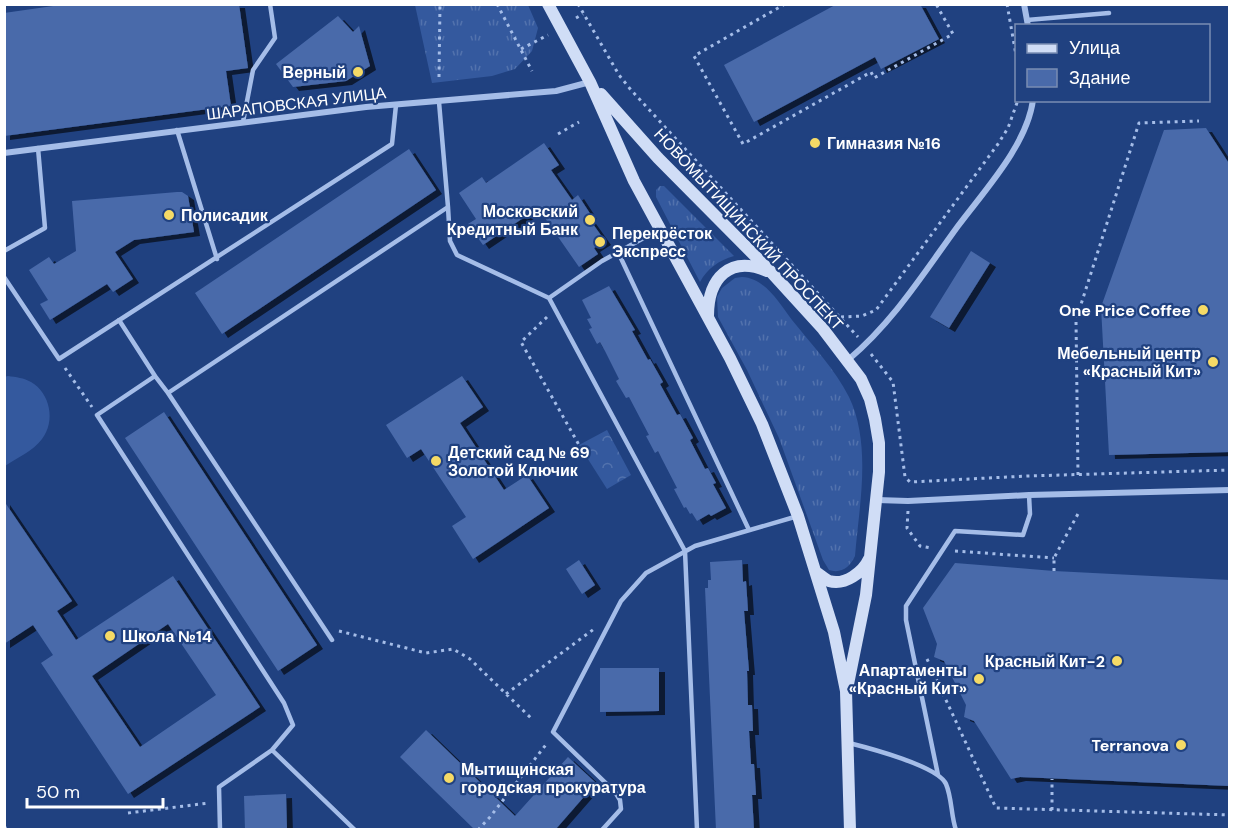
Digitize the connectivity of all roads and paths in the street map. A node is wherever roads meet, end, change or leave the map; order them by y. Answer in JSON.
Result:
{"nodes":[{"id":1,"x":270,"y":4,"type":"edge"},
{"id":2,"x":440,"y":4,"type":"edge"},
{"id":3,"x":497,"y":4,"type":"edge"},
{"id":4,"x":548,"y":4,"type":"edge"},
{"id":5,"x":578,"y":4,"type":"edge"},
{"id":6,"x":785,"y":4,"type":"edge"},
{"id":7,"x":936,"y":4,"type":"edge"},
{"id":8,"x":1007,"y":4,"type":"edge"},
{"id":9,"x":1024,"y":4,"type":"edge"},
{"id":10,"x":1109,"y":13,"type":"dead end"},
{"id":11,"x":583,"y":14,"type":"junction"},
{"id":12,"x":576,"y":18,"type":"dead end"},
{"id":13,"x":1028,"y":23,"type":"edge"},
{"id":14,"x":560,"y":28,"type":"junction"},
{"id":15,"x":1015,"y":45,"type":"edge"},
{"id":16,"x":520,"y":50,"type":"junction"},
{"id":17,"x":532,"y":71,"type":"dead end"},
{"id":18,"x":439,"y":77,"type":"dead end"},
{"id":19,"x":590,"y":82,"type":"junction"},
{"id":20,"x":439,"y":102,"type":"junction"},
{"id":21,"x":1017,"y":102,"type":"edge"},
{"id":22,"x":1032,"y":102,"type":"edge"},
{"id":23,"x":396,"y":105,"type":"junction"},
{"id":24,"x":1199,"y":121,"type":"dead end"},
{"id":25,"x":243,"y":122,"type":"junction"},
{"id":26,"x":579,"y":122,"type":"dead end"},
{"id":27,"x":177,"y":130,"type":"junction"},
{"id":28,"x":558,"y":134,"type":"dead end"},
{"id":29,"x":38,"y":148,"type":"junction"},
{"id":30,"x":4,"y":153,"type":"edge"},
{"id":31,"x":448,"y":207,"type":"junction"},
{"id":32,"x":660,"y":230,"type":"junction"},
{"id":33,"x":4,"y":251,"type":"edge"},
{"id":34,"x":618,"y":252,"type":"junction"},
{"id":35,"x":217,"y":259,"type":"junction"},
{"id":36,"x":771,"y":272,"type":"junction"},
{"id":37,"x":4,"y":277,"type":"edge"},
{"id":38,"x":549,"y":298,"type":"junction"},
{"id":39,"x":555,"y":309,"type":"junction"},
{"id":40,"x":708,"y":317,"type":"junction"},
{"id":41,"x":841,"y":317,"type":"junction"},
{"id":42,"x":119,"y":320,"type":"junction"},
{"id":43,"x":865,"y":346,"type":"junction"},
{"id":44,"x":59,"y":359,"type":"junction"},
{"id":45,"x":848,"y":360,"type":"junction"},
{"id":46,"x":155,"y":376,"type":"junction"},
{"id":47,"x":168,"y":393,"type":"junction"},
{"id":48,"x":97,"y":415,"type":"junction"},
{"id":49,"x":579,"y":445,"type":"dead end"},
{"id":50,"x":1230,"y":470,"type":"edge"},
{"id":51,"x":1078,"y":475,"type":"junction"},
{"id":52,"x":1230,"y":490,"type":"edge"},
{"id":53,"x":1029,"y":495,"type":"junction"},
{"id":54,"x":876,"y":500,"type":"junction"},
{"id":55,"x":1079,"y":512,"type":"dead end"},
{"id":56,"x":798,"y":516,"type":"junction"},
{"id":57,"x":907,"y":528,"type":"dead end"},
{"id":58,"x":749,"y":530,"type":"junction"},
{"id":59,"x":942,"y":550,"type":"junction"},
{"id":60,"x":685,"y":551,"type":"junction"},
{"id":61,"x":872,"y":553,"type":"junction"},
{"id":62,"x":1054,"y":558,"type":"junction"},
{"id":63,"x":1054,"y":571,"type":"dead end"},
{"id":64,"x":816,"y":572,"type":"junction"},
{"id":65,"x":615,"y":613,"type":"junction"},
{"id":66,"x":323,"y":626,"type":"junction"},
{"id":67,"x":332,"y":640,"type":"dead end"},
{"id":68,"x":924,"y":650,"type":"dead end"},
{"id":69,"x":846,"y":691,"type":"junction"},
{"id":70,"x":506,"y":694,"type":"junction"},
{"id":71,"x":532,"y":720,"type":"dead end"},
{"id":72,"x":553,"y":732,"type":"junction"},
{"id":73,"x":847,"y":742,"type":"junction"},
{"id":74,"x":272,"y":750,"type":"junction"},
{"id":75,"x":938,"y":776,"type":"junction"},
{"id":76,"x":1052,"y":779,"type":"dead end"},
{"id":77,"x":219,"y":801,"type":"junction"},
{"id":78,"x":1052,"y":810,"type":"junction"},
{"id":79,"x":128,"y":813,"type":"dead end"},
{"id":80,"x":1230,"y":815,"type":"edge"},
{"id":81,"x":4,"y":826,"type":"edge"},
{"id":82,"x":7,"y":830,"type":"edge"},
{"id":83,"x":220,"y":830,"type":"edge"},
{"id":84,"x":355,"y":830,"type":"edge"},
{"id":85,"x":478,"y":830,"type":"edge"},
{"id":86,"x":602,"y":830,"type":"edge"},
{"id":87,"x":697,"y":830,"type":"edge"},
{"id":88,"x":850,"y":830,"type":"edge"},
{"id":89,"x":956,"y":830,"type":"edge"}],
"edges":[{"from":1,"to":25,"type":"lane"},
{"from":2,"to":18,"type":"path"},
{"from":3,"to":16,"type":"path"},
{"from":4,"to":14,"type":"main road","name":"НОВОМЫТИЩИНСКИЙ ПРОСПЕКТ"},
{"from":5,"to":11,"type":"path"},
{"from":6,"to":7,"type":"path"},
{"from":8,"to":15,"type":"path"},
{"from":9,"to":13,"type":"street"},
{"from":10,"to":13,"type":"lane"},
{"from":11,"to":12,"type":"path"},
{"from":11,"to":41,"type":"path"},
{"from":14,"to":16,"type":"path"},
{"from":14,"to":19,"type":"main road","name":"НОВОМЫТИЩИНСКИЙ ПРОСПЕКТ"},
{"from":16,"to":17,"type":"path"},
{"from":19,"to":20,"type":"street","name":"ШАРАПОВСКАЯ УЛИЦА"},
{"from":19,"to":32,"type":"main road","name":"НОВОМЫТИЩИНСКИЙ ПРОСПЕКТ"},
{"from":19,"to":36,"type":"main road","name":"НОВОМЫТИЩИНСКИЙ ПРОСПЕКТ"},
{"from":20,"to":23,"type":"street","name":"ШАРАПОВСКАЯ УЛИЦА"},
{"from":20,"to":31,"type":"lane"},
{"from":21,"to":41,"type":"path"},
{"from":22,"to":43,"type":"street"},
{"from":23,"to":25,"type":"street","name":"ШАРАПОВСКАЯ УЛИЦА"},
{"from":23,"to":35,"type":"lane"},
{"from":24,"to":51,"type":"path"},
{"from":25,"to":27,"type":"street","name":"ШАРАПОВСКАЯ УЛИЦА"},
{"from":26,"to":28,"type":"path"},
{"from":27,"to":29,"type":"street","name":"ШАРАПОВСКАЯ УЛИЦА"},
{"from":27,"to":35,"type":"lane"},
{"from":29,"to":30,"type":"street","name":"ШАРАПОВСКАЯ УЛИЦА"},
{"from":29,"to":33,"type":"lane"},
{"from":31,"to":38,"type":"lane"},
{"from":31,"to":47,"type":"lane"},
{"from":32,"to":34,"type":"lane"},
{"from":32,"to":40,"type":"main road","name":"НОВОМЫТИЩИНСКИЙ ПРОСПЕКТ"},
{"from":34,"to":38,"type":"lane"},
{"from":34,"to":58,"type":"lane"},
{"from":35,"to":42,"type":"lane"},
{"from":36,"to":40,"type":"main road"},
{"from":36,"to":45,"type":"main road","name":"НОВОМЫТИЩИНСКИЙ ПРОСПЕКТ"},
{"from":37,"to":44,"type":"lane"},
{"from":38,"to":39,"type":"lane"},
{"from":39,"to":49,"type":"path"},
{"from":39,"to":60,"type":"lane"},
{"from":40,"to":56,"type":"main road","name":"НОВОМЫТИЩИНСКИЙ ПРОСПЕКТ"},
{"from":41,"to":43,"type":"path"},
{"from":42,"to":44,"type":"lane"},
{"from":42,"to":46,"type":"lane"},
{"from":43,"to":45,"type":"street"},
{"from":43,"to":51,"type":"path"},
{"from":44,"to":48,"type":"path"},
{"from":45,"to":54,"type":"main road","name":"НОВОМЫТИЩИНСКИЙ ПРОСПЕКТ"},
{"from":46,"to":47,"type":"lane"},
{"from":46,"to":48,"type":"lane"},
{"from":47,"to":66,"type":"lane"},
{"from":48,"to":74,"type":"lane"},
{"from":50,"to":51,"type":"path"},
{"from":52,"to":53,"type":"street"},
{"from":53,"to":54,"type":"street"},
{"from":53,"to":59,"type":"lane"},
{"from":54,"to":61,"type":"main road","name":"НОВОМЫТИЩИНСКИЙ ПРОСПЕКТ"},
{"from":55,"to":62,"type":"path"},
{"from":56,"to":58,"type":"lane"},
{"from":56,"to":64,"type":"main road","name":"НОВОМЫТИЩИНСКИЙ ПРОСПЕКТ"},
{"from":57,"to":59,"type":"path"},
{"from":58,"to":60,"type":"lane"},
{"from":59,"to":62,"type":"path"},
{"from":59,"to":75,"type":"lane"},
{"from":60,"to":65,"type":"lane"},
{"from":60,"to":87,"type":"lane"},
{"from":61,"to":64,"type":"main road"},
{"from":61,"to":69,"type":"main road","name":"НОВОМЫТИЩИНСКИЙ ПРОСПЕКТ"},
{"from":62,"to":63,"type":"path"},
{"from":64,"to":69,"type":"main road","name":"НОВОМЫТИЩИНСКИЙ ПРОСПЕКТ"},
{"from":65,"to":70,"type":"path"},
{"from":65,"to":72,"type":"lane"},
{"from":66,"to":67,"type":"lane"},
{"from":66,"to":70,"type":"path"},
{"from":68,"to":78,"type":"path"},
{"from":69,"to":73,"type":"main road","name":"НОВОМЫТИЩИНСКИЙ ПРОСПЕКТ"},
{"from":70,"to":71,"type":"path"},
{"from":72,"to":85,"type":"path"},
{"from":72,"to":86,"type":"lane"},
{"from":73,"to":75,"type":"lane"},
{"from":73,"to":88,"type":"main road","name":"НОВОМЫТИЩИНСКИЙ ПРОСПЕКТ"},
{"from":74,"to":77,"type":"lane"},
{"from":74,"to":84,"type":"lane"},
{"from":75,"to":89,"type":"lane"},
{"from":76,"to":78,"type":"path"},
{"from":77,"to":79,"type":"path"},
{"from":77,"to":83,"type":"lane"},
{"from":78,"to":80,"type":"path"},
{"from":81,"to":82,"type":"path"}]}
